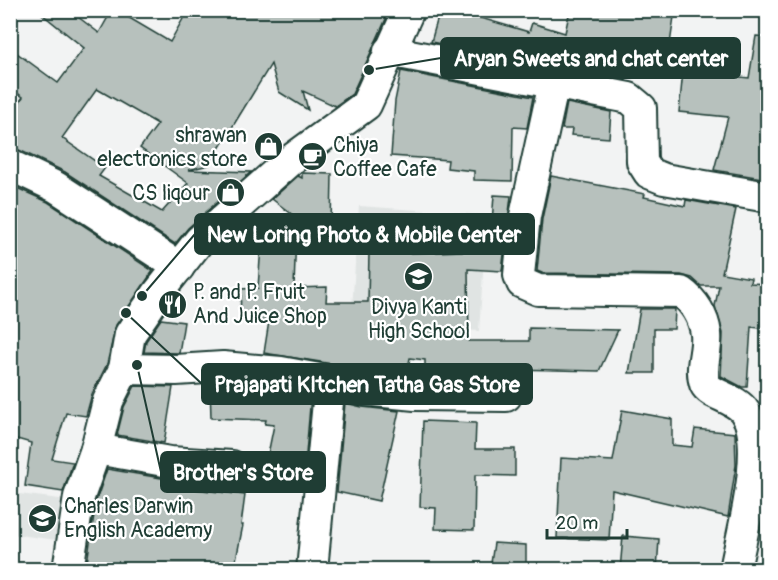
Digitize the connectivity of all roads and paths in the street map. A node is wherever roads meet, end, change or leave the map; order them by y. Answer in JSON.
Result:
{"nodes":[{"id":1,"x":409,"y":10,"type":"edge"},
{"id":2,"x":389,"y":51,"type":"junction"},
{"id":3,"x":554,"y":83,"type":"junction"},
{"id":4,"x":10,"y":165,"type":"edge"},
{"id":5,"x":768,"y":197,"type":"edge"},
{"id":6,"x":179,"y":267,"type":"junction"},
{"id":7,"x":124,"y":369,"type":"junction"},
{"id":8,"x":330,"y":381,"type":"junction"},
{"id":9,"x":506,"y":396,"type":"dead end"},
{"id":10,"x":96,"y":449,"type":"junction"},
{"id":11,"x":232,"y":466,"type":"dead end"},
{"id":12,"x":68,"y":570,"type":"edge"},
{"id":13,"x":312,"y":570,"type":"edge"},
{"id":14,"x":735,"y":570,"type":"edge"}],
"edges":[{"from":1,"to":2,"type":"street"},
{"from":2,"to":3,"type":"street"},
{"from":2,"to":6,"type":"street"},
{"from":3,"to":5,"type":"street"},
{"from":3,"to":14,"type":"street"},
{"from":4,"to":6,"type":"street"},
{"from":6,"to":7,"type":"street"},
{"from":7,"to":8,"type":"street"},
{"from":7,"to":10,"type":"street"},
{"from":8,"to":9,"type":"street"},
{"from":8,"to":13,"type":"street"},
{"from":10,"to":11,"type":"street"},
{"from":10,"to":12,"type":"street"}]}
